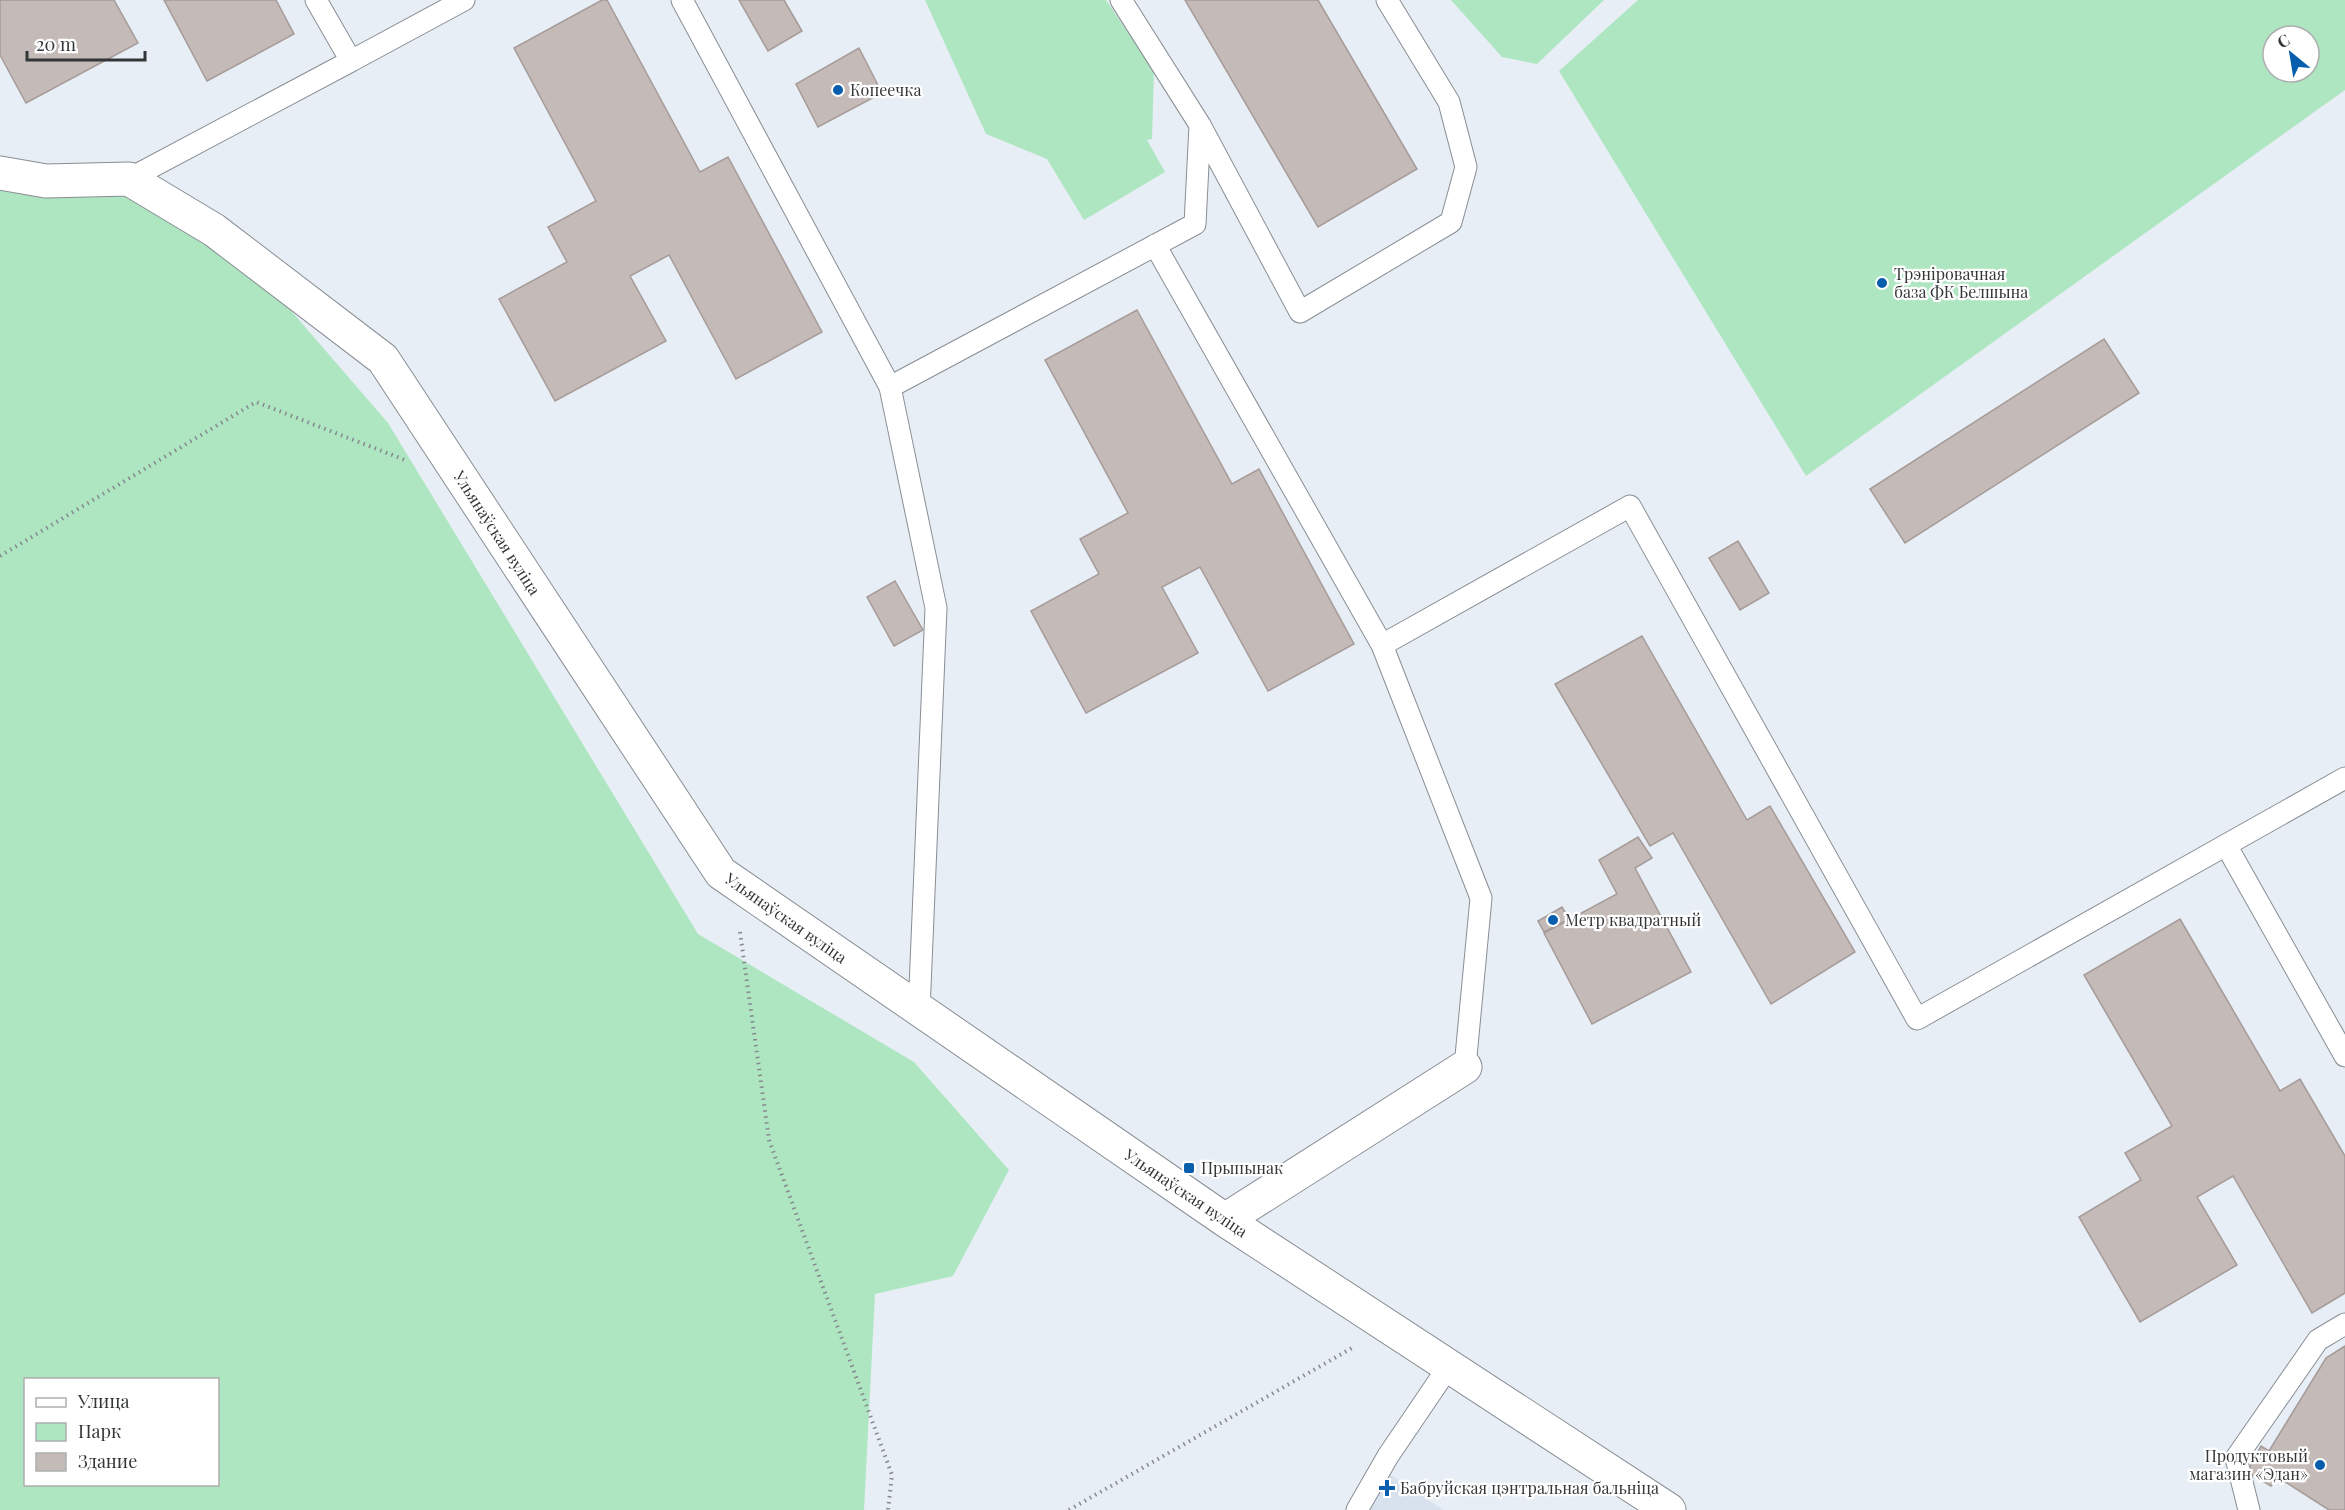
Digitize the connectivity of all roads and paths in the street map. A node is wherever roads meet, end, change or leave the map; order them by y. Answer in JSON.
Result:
{"nodes":[{"id":1,"x":316,"y":0,"type":"edge"},
{"id":2,"x":464,"y":0,"type":"edge"},
{"id":3,"x":682,"y":0,"type":"edge"},
{"id":4,"x":1121,"y":0,"type":"edge"},
{"id":5,"x":1387,"y":0,"type":"edge"},
{"id":6,"x":351,"y":61,"type":"junction"},
{"id":7,"x":1200,"y":125,"type":"junction"},
{"id":8,"x":0,"y":173,"type":"edge"},
{"id":9,"x":129,"y":179,"type":"junction"},
{"id":10,"x":1155,"y":245,"type":"junction"},
{"id":11,"x":890,"y":387,"type":"junction"},
{"id":12,"x":409,"y":461,"type":"dead end"},
{"id":13,"x":0,"y":556,"type":"edge"},
{"id":14,"x":1382,"y":645,"type":"junction"},
{"id":15,"x":2345,"y":778,"type":"edge"},
{"id":16,"x":2226,"y":845,"type":"junction"},
{"id":17,"x":733,"y":882,"type":"junction"},
{"id":18,"x":919,"y":1011,"type":"junction"},
{"id":19,"x":2345,"y":1056,"type":"edge"},
{"id":20,"x":1465,"y":1066,"type":"joint"},
{"id":21,"x":1225,"y":1220,"type":"junction"},
{"id":22,"x":2345,"y":1324,"type":"edge"},
{"id":23,"x":1389,"y":1327,"type":"junction"},
{"id":24,"x":1449,"y":1366,"type":"junction"},
{"id":25,"x":888,"y":1510,"type":"edge"},
{"id":26,"x":1070,"y":1510,"type":"edge"},
{"id":27,"x":1357,"y":1510,"type":"edge"},
{"id":28,"x":1669,"y":1510,"type":"edge"},
{"id":29,"x":2249,"y":1510,"type":"edge"}],
"edges":[{"from":1,"to":6,"type":"lane"},
{"from":2,"to":6,"type":"lane"},
{"from":3,"to":11,"type":"lane"},
{"from":4,"to":7,"type":"lane"},
{"from":5,"to":7,"type":"lane"},
{"from":6,"to":9,"type":"lane"},
{"from":7,"to":10,"type":"lane"},
{"from":8,"to":9,"type":"street"},
{"from":9,"to":17,"type":"street","name":"Ульянаўская вуліца"},
{"from":10,"to":11,"type":"lane"},
{"from":10,"to":14,"type":"lane"},
{"from":11,"to":18,"type":"lane"},
{"from":12,"to":13,"type":"path"},
{"from":14,"to":16,"type":"lane"},
{"from":14,"to":20,"type":"lane"},
{"from":15,"to":16,"type":"lane"},
{"from":16,"to":19,"type":"lane"},
{"from":17,"to":18,"type":"street","name":"Ульянаўская вуліца"},
{"from":17,"to":25,"type":"path"},
{"from":18,"to":21,"type":"street","name":"Ульянаўская вуліца"},
{"from":20,"to":21,"type":"street"},
{"from":21,"to":23,"type":"street","name":"Ульянаўская вуліца"},
{"from":22,"to":29,"type":"lane"},
{"from":23,"to":24,"type":"street","name":"Ульянаўская вуліца"},
{"from":23,"to":26,"type":"path"},
{"from":24,"to":27,"type":"lane"},
{"from":24,"to":28,"type":"street","name":"Ульянаўская вуліца"}]}
